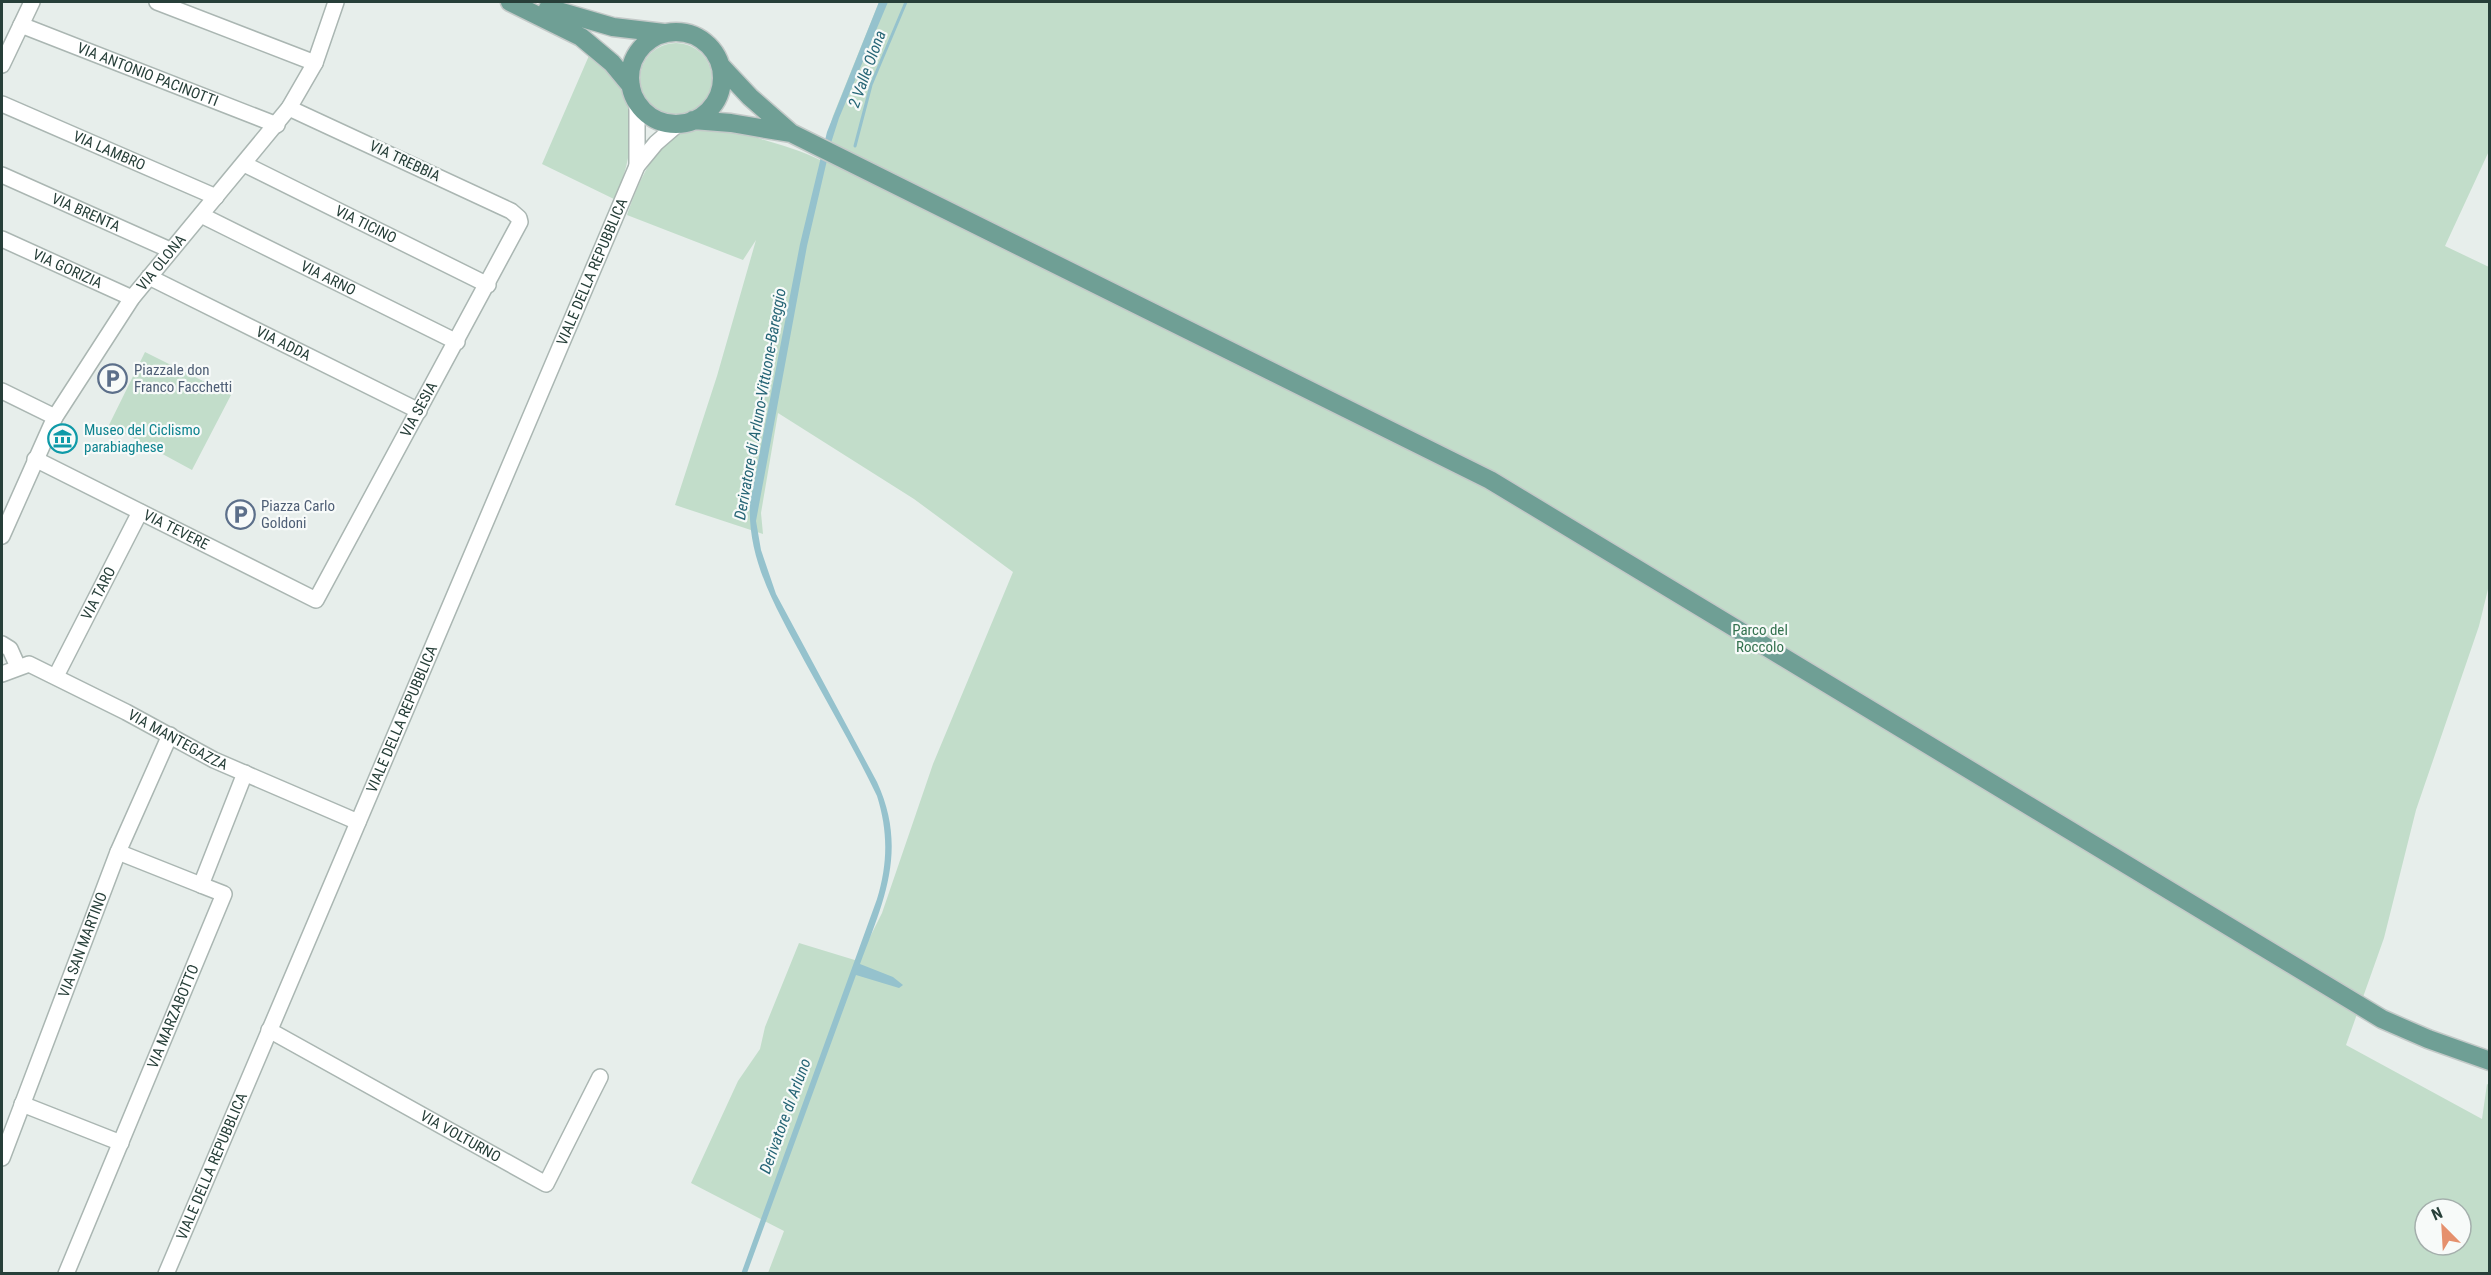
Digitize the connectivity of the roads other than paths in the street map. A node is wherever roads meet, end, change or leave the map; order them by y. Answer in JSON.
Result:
{"nodes":[{"id":1,"x":32,"y":2,"type":"edge"},
{"id":2,"x":157,"y":2,"type":"edge"},
{"id":3,"x":336,"y":2,"type":"edge"},
{"id":4,"x":510,"y":2,"type":"edge"},
{"id":5,"x":534,"y":2,"type":"edge"},
{"id":6,"x":21,"y":25,"type":"junction"},
{"id":7,"x":666,"y":33,"type":"junction"},
{"id":8,"x":315,"y":63,"type":"junction"},
{"id":9,"x":2,"y":65,"type":"edge"},
{"id":10,"x":720,"y":65,"type":"junction"},
{"id":11,"x":634,"y":94,"type":"junction"},
{"id":12,"x":2,"y":104,"type":"edge"},
{"id":13,"x":289,"y":108,"type":"junction"},
{"id":14,"x":686,"y":122,"type":"junction"},
{"id":15,"x":277,"y":125,"type":"junction"},
{"id":16,"x":791,"y":133,"type":"junction"},
{"id":17,"x":244,"y":164,"type":"junction"},
{"id":18,"x":637,"y":166,"type":"junction"},
{"id":19,"x":2,"y":175,"type":"edge"},
{"id":20,"x":216,"y":197,"type":"junction"},
{"id":21,"x":201,"y":215,"type":"junction"},
{"id":22,"x":519,"y":218,"type":"joint"},
{"id":23,"x":2,"y":239,"type":"edge"},
{"id":24,"x":170,"y":250,"type":"junction"},
{"id":25,"x":149,"y":277,"type":"junction"},
{"id":26,"x":488,"y":285,"type":"junction"},
{"id":27,"x":132,"y":298,"type":"junction"},
{"id":28,"x":457,"y":342,"type":"junction"},
{"id":29,"x":2,"y":391,"type":"edge"},
{"id":30,"x":419,"y":411,"type":"junction"},
{"id":31,"x":55,"y":417,"type":"junction"},
{"id":32,"x":35,"y":459,"type":"junction"},
{"id":33,"x":140,"y":512,"type":"junction"},
{"id":34,"x":2,"y":536,"type":"edge"},
{"id":35,"x":316,"y":600,"type":"joint"},
{"id":36,"x":2,"y":644,"type":"edge"},
{"id":37,"x":18,"y":667,"type":"junction"},
{"id":38,"x":2,"y":674,"type":"edge"},
{"id":39,"x":56,"y":676,"type":"junction"},
{"id":40,"x":170,"y":735,"type":"junction"},
{"id":41,"x":245,"y":773,"type":"junction"},
{"id":42,"x":358,"y":822,"type":"junction"},
{"id":43,"x":118,"y":852,"type":"junction"},
{"id":44,"x":201,"y":885,"type":"junction"},
{"id":45,"x":269,"y":1030,"type":"junction"},
{"id":46,"x":2490,"y":1061,"type":"edge"},
{"id":47,"x":600,"y":1077,"type":"dead end"},
{"id":48,"x":22,"y":1104,"type":"junction"},
{"id":49,"x":121,"y":1143,"type":"junction"},
{"id":50,"x":2,"y":1158,"type":"edge"},
{"id":51,"x":66,"y":1274,"type":"edge"},
{"id":52,"x":166,"y":1274,"type":"edge"}],
"edges":[{"from":1,"to":6,"type":"street"},
{"from":2,"to":8,"type":"street"},
{"from":3,"to":8,"type":"street","name":"VIA OLONA"},
{"from":4,"to":11,"type":"main road"},
{"from":5,"to":7,"type":"main road"},
{"from":6,"to":9,"type":"street"},
{"from":6,"to":15,"type":"street","name":"VIA ANTONIO PACINOTTI"},
{"from":7,"to":10,"type":"main road"},
{"from":7,"to":11,"type":"main road"},
{"from":8,"to":13,"type":"street","name":"VIA OLONA"},
{"from":10,"to":14,"type":"main road"},
{"from":10,"to":16,"type":"main road"},
{"from":11,"to":14,"type":"main road"},
{"from":11,"to":18,"type":"street"},
{"from":12,"to":20,"type":"street","name":"VIA LAMBRO"},
{"from":13,"to":15,"type":"street","name":"VIA OLONA"},
{"from":13,"to":22,"type":"street","name":"VIA TREBBIA"},
{"from":14,"to":16,"type":"main road"},
{"from":14,"to":18,"type":"street"},
{"from":15,"to":17,"type":"street","name":"VIA OLONA"},
{"from":16,"to":46,"type":"main road"},
{"from":17,"to":20,"type":"street","name":"VIA OLONA"},
{"from":17,"to":26,"type":"street","name":"VIA TICINO"},
{"from":18,"to":42,"type":"street","name":"VIALE DELLA REPUBBLICA"},
{"from":19,"to":24,"type":"street","name":"VIA BRENTA"},
{"from":20,"to":21,"type":"street","name":"VIA OLONA"},
{"from":21,"to":24,"type":"street","name":"VIA OLONA"},
{"from":21,"to":28,"type":"street","name":"VIA ARNO"},
{"from":22,"to":26,"type":"street","name":"VIA SESIA"},
{"from":23,"to":27,"type":"street","name":"VIA GORIZIA"},
{"from":24,"to":25,"type":"street","name":"VIA OLONA"},
{"from":25,"to":27,"type":"street","name":"VIA OLONA"},
{"from":25,"to":30,"type":"street","name":"VIA ADDA"},
{"from":26,"to":28,"type":"street","name":"VIA SESIA"},
{"from":27,"to":31,"type":"street","name":"VIA OLONA"},
{"from":28,"to":30,"type":"street","name":"VIA SESIA"},
{"from":29,"to":31,"type":"street"},
{"from":30,"to":35,"type":"street","name":"VIA SESIA"},
{"from":31,"to":32,"type":"street","name":"VIA OLONA"},
{"from":32,"to":33,"type":"street","name":"VIA TEVERE"},
{"from":32,"to":34,"type":"street","name":"VIA OLONA"},
{"from":33,"to":35,"type":"street","name":"VIA TEVERE"},
{"from":33,"to":39,"type":"street","name":"VIA TARO"},
{"from":36,"to":37,"type":"street"},
{"from":37,"to":38,"type":"street"},
{"from":37,"to":39,"type":"street","name":"VIA MANTEGAZZA"},
{"from":39,"to":40,"type":"street","name":"VIA MANTEGAZZA"},
{"from":40,"to":41,"type":"street","name":"VIA MANTEGAZZA"},
{"from":40,"to":43,"type":"street","name":"VIA SAN MARTINO"},
{"from":41,"to":42,"type":"street","name":"VIA MANTEGAZZA"},
{"from":41,"to":44,"type":"street"},
{"from":42,"to":45,"type":"street","name":"VIALE DELLA REPUBBLICA"},
{"from":43,"to":44,"type":"street"},
{"from":43,"to":48,"type":"street","name":"VIA SAN MARTINO"},
{"from":44,"to":49,"type":"street","name":"VIA MARZABOTTO"},
{"from":45,"to":47,"type":"street","name":"VIA VOLTURNO"},
{"from":45,"to":52,"type":"street","name":"VIALE DELLA REPUBBLICA"},
{"from":48,"to":49,"type":"street"},
{"from":48,"to":50,"type":"street","name":"VIA SAN MARTINO"},
{"from":49,"to":51,"type":"street","name":"VIA MARZABOTTO"}]}
